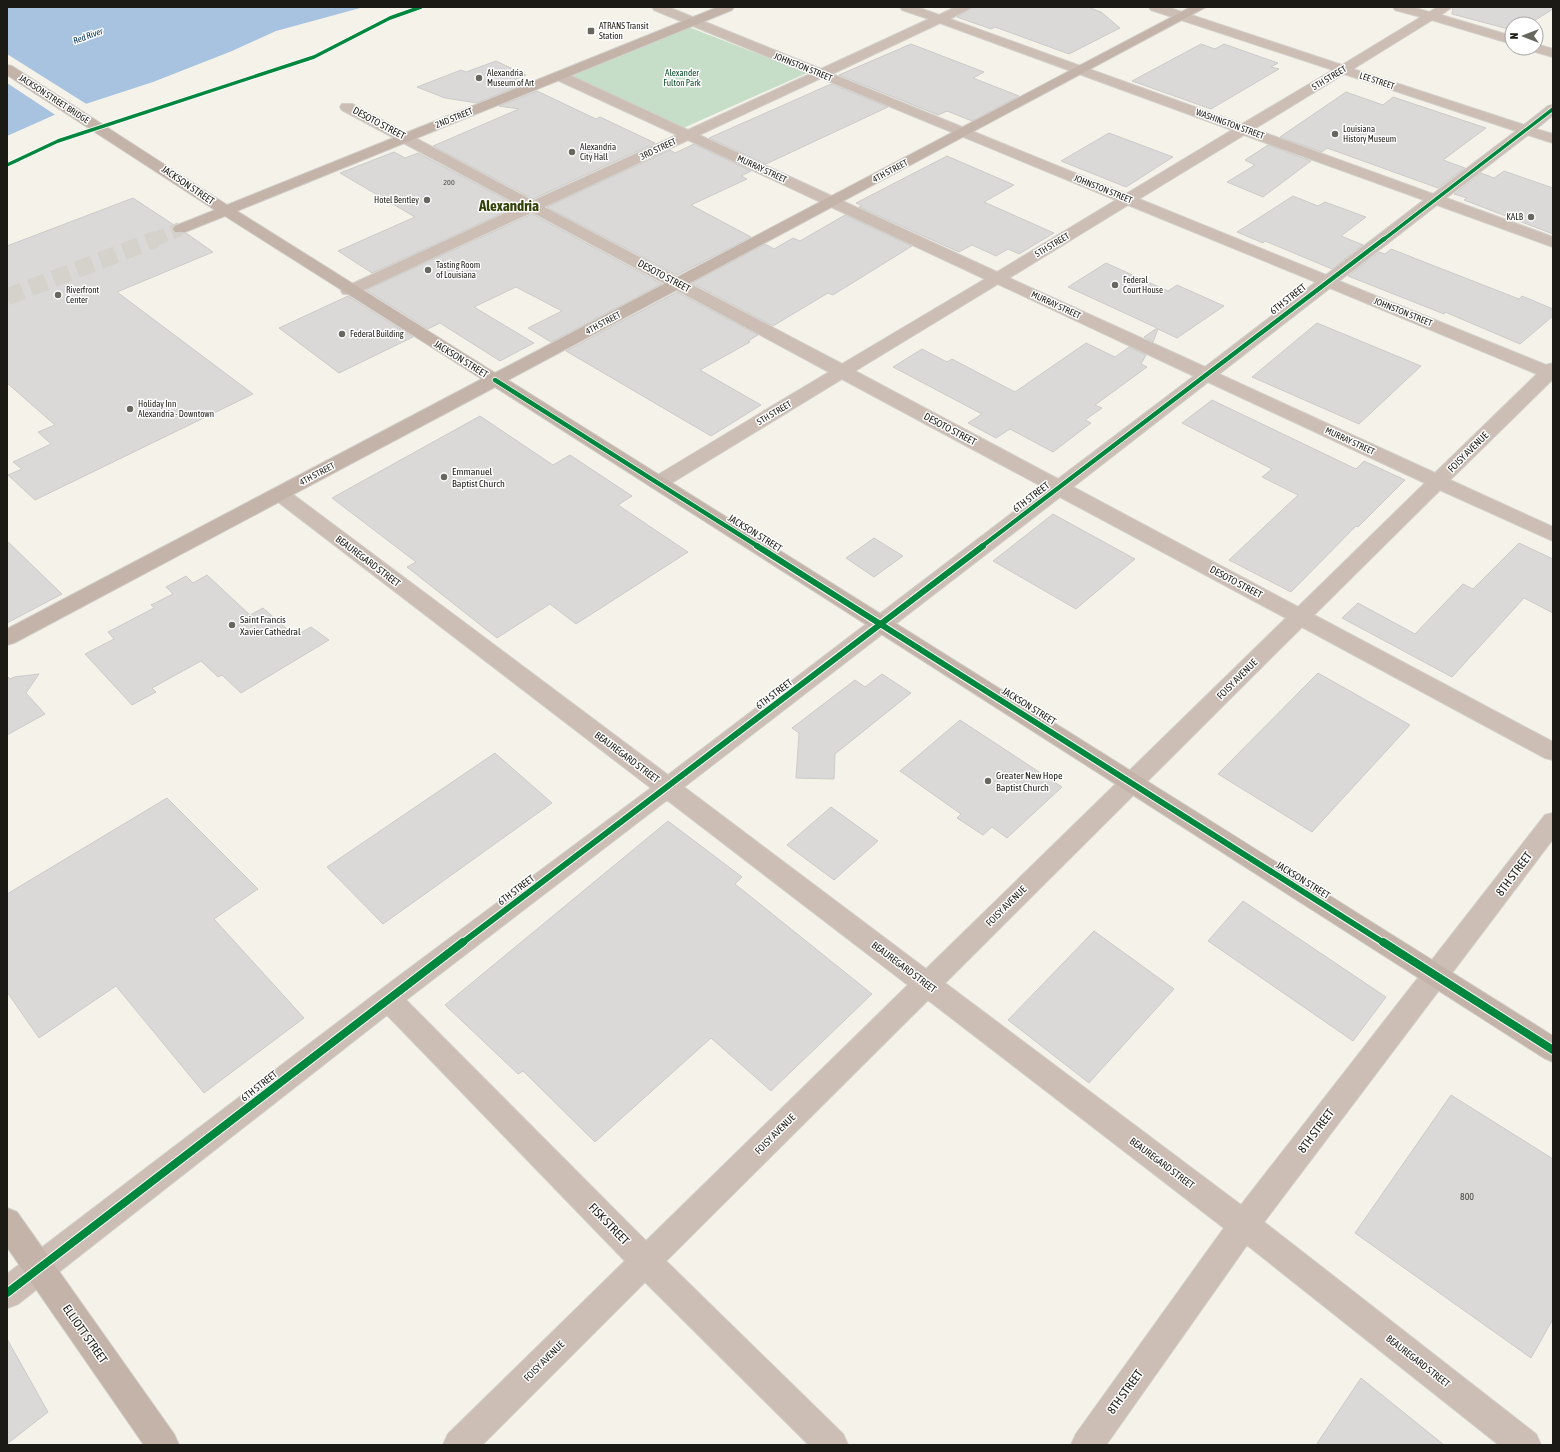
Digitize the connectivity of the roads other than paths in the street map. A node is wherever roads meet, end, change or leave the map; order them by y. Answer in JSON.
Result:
{"nodes":[{"id":1,"x":658,"y":7,"type":"edge"},
{"id":2,"x":728,"y":7,"type":"edge"},
{"id":3,"x":906,"y":7,"type":"edge"},
{"id":4,"x":966,"y":7,"type":"edge"},
{"id":5,"x":1155,"y":7,"type":"edge"},
{"id":6,"x":1200,"y":7,"type":"edge"},
{"id":7,"x":1399,"y":7,"type":"edge"},
{"id":8,"x":1446,"y":7,"type":"edge"},
{"id":9,"x":1183,"y":16,"type":"junction"},
{"id":10,"x":1430,"y":16,"type":"junction"},
{"id":11,"x":940,"y":19,"type":"junction"},
{"id":12,"x":693,"y":21,"type":"junction"},
{"id":13,"x":1504,"y":38,"type":"edge"},
{"id":14,"x":7,"y":69,"type":"edge"},
{"id":15,"x":1342,"y":69,"type":"junction"},
{"id":16,"x":1080,"y":70,"type":"junction"},
{"id":17,"x":821,"y":74,"type":"junction"},
{"id":18,"x":560,"y":76,"type":"junction"},
{"id":19,"x":347,"y":107,"type":"dead end"},
{"id":20,"x":1553,"y":110,"type":"edge"},
{"id":21,"x":1243,"y":129,"type":"junction"},
{"id":22,"x":1526,"y":130,"type":"junction"},
{"id":23,"x":963,"y":132,"type":"junction"},
{"id":24,"x":688,"y":135,"type":"junction"},
{"id":25,"x":406,"y":138,"type":"junction"},
{"id":26,"x":1553,"y":139,"type":"edge"},
{"id":27,"x":120,"y":142,"type":"joint"},
{"id":28,"x":1128,"y":199,"type":"junction"},
{"id":29,"x":1436,"y":199,"type":"junction"},
{"id":30,"x":832,"y":202,"type":"junction"},
{"id":31,"x":533,"y":206,"type":"junction"},
{"id":32,"x":227,"y":211,"type":"junction"},
{"id":33,"x":180,"y":229,"type":"tunnel mouth"},
{"id":34,"x":1553,"y":242,"type":"edge"},
{"id":35,"x":998,"y":278,"type":"junction"},
{"id":36,"x":1328,"y":282,"type":"junction"},
{"id":37,"x":678,"y":283,"type":"junction"},
{"id":38,"x":349,"y":291,"type":"junction"},
{"id":39,"x":1552,"y":371,"type":"edge"},
{"id":40,"x":842,"y":372,"type":"junction"},
{"id":41,"x":1207,"y":375,"type":"junction"},
{"id":42,"x":494,"y":380,"type":"junction"},
{"id":43,"x":1438,"y":481,"type":"junction"},
{"id":44,"x":658,"y":483,"type":"junction"},
{"id":45,"x":1059,"y":488,"type":"junction"},
{"id":46,"x":280,"y":494,"type":"junction"},
{"id":47,"x":1553,"y":535,"type":"edge"},
{"id":48,"x":1300,"y":617,"type":"junction"},
{"id":49,"x":881,"y":625,"type":"junction"},
{"id":50,"x":7,"y":638,"type":"edge"},
{"id":51,"x":1553,"y":752,"type":"edge"},
{"id":52,"x":1131,"y":783,"type":"junction"},
{"id":53,"x":667,"y":788,"type":"junction"},
{"id":54,"x":1553,"y":822,"type":"edge"},
{"id":55,"x":1436,"y":975,"type":"junction"},
{"id":56,"x":927,"y":984,"type":"junction"},
{"id":57,"x":388,"y":999,"type":"junction"},
{"id":58,"x":1553,"y":1050,"type":"edge"},
{"id":59,"x":7,"y":1222,"type":"edge"},
{"id":60,"x":1244,"y":1225,"type":"junction"},
{"id":61,"x":646,"y":1261,"type":"junction"},
{"id":62,"x":40,"y":1268,"type":"junction"},
{"id":63,"x":7,"y":1293,"type":"edge"},
{"id":64,"x":164,"y":1445,"type":"edge"},
{"id":65,"x":459,"y":1445,"type":"edge"},
{"id":66,"x":832,"y":1445,"type":"edge"},
{"id":67,"x":1087,"y":1445,"type":"edge"},
{"id":68,"x":1525,"y":1445,"type":"edge"}],
"edges":[{"from":1,"to":12,"type":"street","name":"JOHNSTON STREET"},
{"from":2,"to":12,"type":"main road","name":"2ND STREET"},
{"from":3,"to":11,"type":"street","name":"WASHINGTON STREET"},
{"from":4,"to":11,"type":"street","name":"3RD STREET"},
{"from":5,"to":9,"type":"street","name":"LEE STREET"},
{"from":6,"to":9,"type":"main road","name":"4TH STREET"},
{"from":7,"to":10,"type":"street"},
{"from":8,"to":10,"type":"street","name":"5TH STREET"},
{"from":9,"to":15,"type":"street","name":"LEE STREET"},
{"from":9,"to":16,"type":"main road","name":"4TH STREET"},
{"from":10,"to":13,"type":"street"},
{"from":10,"to":15,"type":"street","name":"5TH STREET"},
{"from":11,"to":16,"type":"street","name":"WASHINGTON STREET"},
{"from":11,"to":17,"type":"street","name":"3RD STREET"},
{"from":12,"to":17,"type":"street","name":"JOHNSTON STREET"},
{"from":12,"to":18,"type":"main road","name":"2ND STREET"},
{"from":14,"to":27,"type":"main road","name":"JACKSON STREET BRIDGE"},
{"from":15,"to":21,"type":"street","name":"5TH STREET"},
{"from":15,"to":22,"type":"street","name":"LEE STREET"},
{"from":16,"to":21,"type":"street","name":"WASHINGTON STREET"},
{"from":16,"to":23,"type":"main road","name":"4TH STREET"},
{"from":17,"to":23,"type":"street","name":"JOHNSTON STREET"},
{"from":17,"to":24,"type":"street","name":"3RD STREET"},
{"from":18,"to":24,"type":"street","name":"MURRAY STREET"},
{"from":18,"to":25,"type":"main road","name":"2ND STREET"},
{"from":19,"to":25,"type":"street","name":"DESOTO STREET"},
{"from":20,"to":22,"type":"street","name":"6TH STREET"},
{"from":21,"to":28,"type":"street","name":"5TH STREET"},
{"from":21,"to":29,"type":"street","name":"WASHINGTON STREET"},
{"from":22,"to":26,"type":"street","name":"LEE STREET"},
{"from":22,"to":29,"type":"street","name":"6TH STREET"},
{"from":23,"to":28,"type":"street","name":"JOHNSTON STREET"},
{"from":23,"to":30,"type":"main road","name":"4TH STREET"},
{"from":24,"to":30,"type":"street","name":"MURRAY STREET"},
{"from":24,"to":31,"type":"street","name":"3RD STREET"},
{"from":25,"to":31,"type":"street","name":"DESOTO STREET"},
{"from":25,"to":32,"type":"main road","name":"2ND STREET"},
{"from":27,"to":32,"type":"main road","name":"JACKSON STREET"},
{"from":28,"to":35,"type":"street","name":"5TH STREET"},
{"from":28,"to":36,"type":"street","name":"JOHNSTON STREET"},
{"from":29,"to":34,"type":"street","name":"WASHINGTON STREET"},
{"from":29,"to":36,"type":"street","name":"6TH STREET"},
{"from":30,"to":35,"type":"street","name":"MURRAY STREET"},
{"from":30,"to":37,"type":"main road","name":"4TH STREET"},
{"from":31,"to":37,"type":"street","name":"DESOTO STREET"},
{"from":31,"to":38,"type":"street","name":"3RD STREET"},
{"from":32,"to":33,"type":"main road","name":"2ND STREET"},
{"from":32,"to":38,"type":"main road","name":"JACKSON STREET"},
{"from":35,"to":40,"type":"street","name":"5TH STREET"},
{"from":35,"to":41,"type":"street","name":"MURRAY STREET"},
{"from":36,"to":39,"type":"street","name":"JOHNSTON STREET"},
{"from":36,"to":41,"type":"street","name":"6TH STREET"},
{"from":37,"to":40,"type":"street","name":"DESOTO STREET"},
{"from":37,"to":42,"type":"main road","name":"4TH STREET"},
{"from":38,"to":42,"type":"main road","name":"JACKSON STREET"},
{"from":39,"to":43,"type":"street","name":"FOISY AVENUE"},
{"from":40,"to":44,"type":"street","name":"5TH STREET"},
{"from":40,"to":45,"type":"street","name":"DESOTO STREET"},
{"from":41,"to":43,"type":"street","name":"MURRAY STREET"},
{"from":41,"to":45,"type":"street","name":"6TH STREET"},
{"from":42,"to":44,"type":"main road","name":"JACKSON STREET"},
{"from":42,"to":46,"type":"main road","name":"4TH STREET"},
{"from":43,"to":47,"type":"street","name":"MURRAY STREET"},
{"from":43,"to":48,"type":"street","name":"FOISY AVENUE"},
{"from":44,"to":49,"type":"main road","name":"JACKSON STREET"},
{"from":45,"to":48,"type":"street","name":"DESOTO STREET"},
{"from":45,"to":49,"type":"street","name":"6TH STREET"},
{"from":46,"to":50,"type":"main road","name":"4TH STREET"},
{"from":46,"to":53,"type":"street","name":"BEAUREGARD STREET"},
{"from":48,"to":51,"type":"street","name":"DESOTO STREET"},
{"from":48,"to":52,"type":"street","name":"FOISY AVENUE"},
{"from":49,"to":52,"type":"main road","name":"JACKSON STREET"},
{"from":49,"to":53,"type":"street","name":"6TH STREET"},
{"from":52,"to":55,"type":"main road","name":"JACKSON STREET"},
{"from":52,"to":56,"type":"street","name":"FOISY AVENUE"},
{"from":53,"to":56,"type":"street","name":"BEAUREGARD STREET"},
{"from":53,"to":57,"type":"street","name":"6TH STREET"},
{"from":54,"to":55,"type":"street","name":"8TH STREET"},
{"from":55,"to":58,"type":"main road","name":"JACKSON STREET"},
{"from":55,"to":60,"type":"street","name":"8TH STREET"},
{"from":56,"to":60,"type":"street","name":"BEAUREGARD STREET"},
{"from":56,"to":61,"type":"street","name":"FOISY AVENUE"},
{"from":57,"to":61,"type":"street","name":"FISK STREET"},
{"from":57,"to":62,"type":"street","name":"6TH STREET"},
{"from":59,"to":62,"type":"main road","name":"ELLIOTT STREET"},
{"from":60,"to":67,"type":"street","name":"8TH STREET"},
{"from":60,"to":68,"type":"street","name":"BEAUREGARD STREET"},
{"from":61,"to":65,"type":"street","name":"FOISY AVENUE"},
{"from":61,"to":66,"type":"street","name":"FISK STREET"},
{"from":62,"to":63,"type":"street","name":"6TH STREET"},
{"from":62,"to":64,"type":"main road","name":"ELLIOTT STREET"}]}
